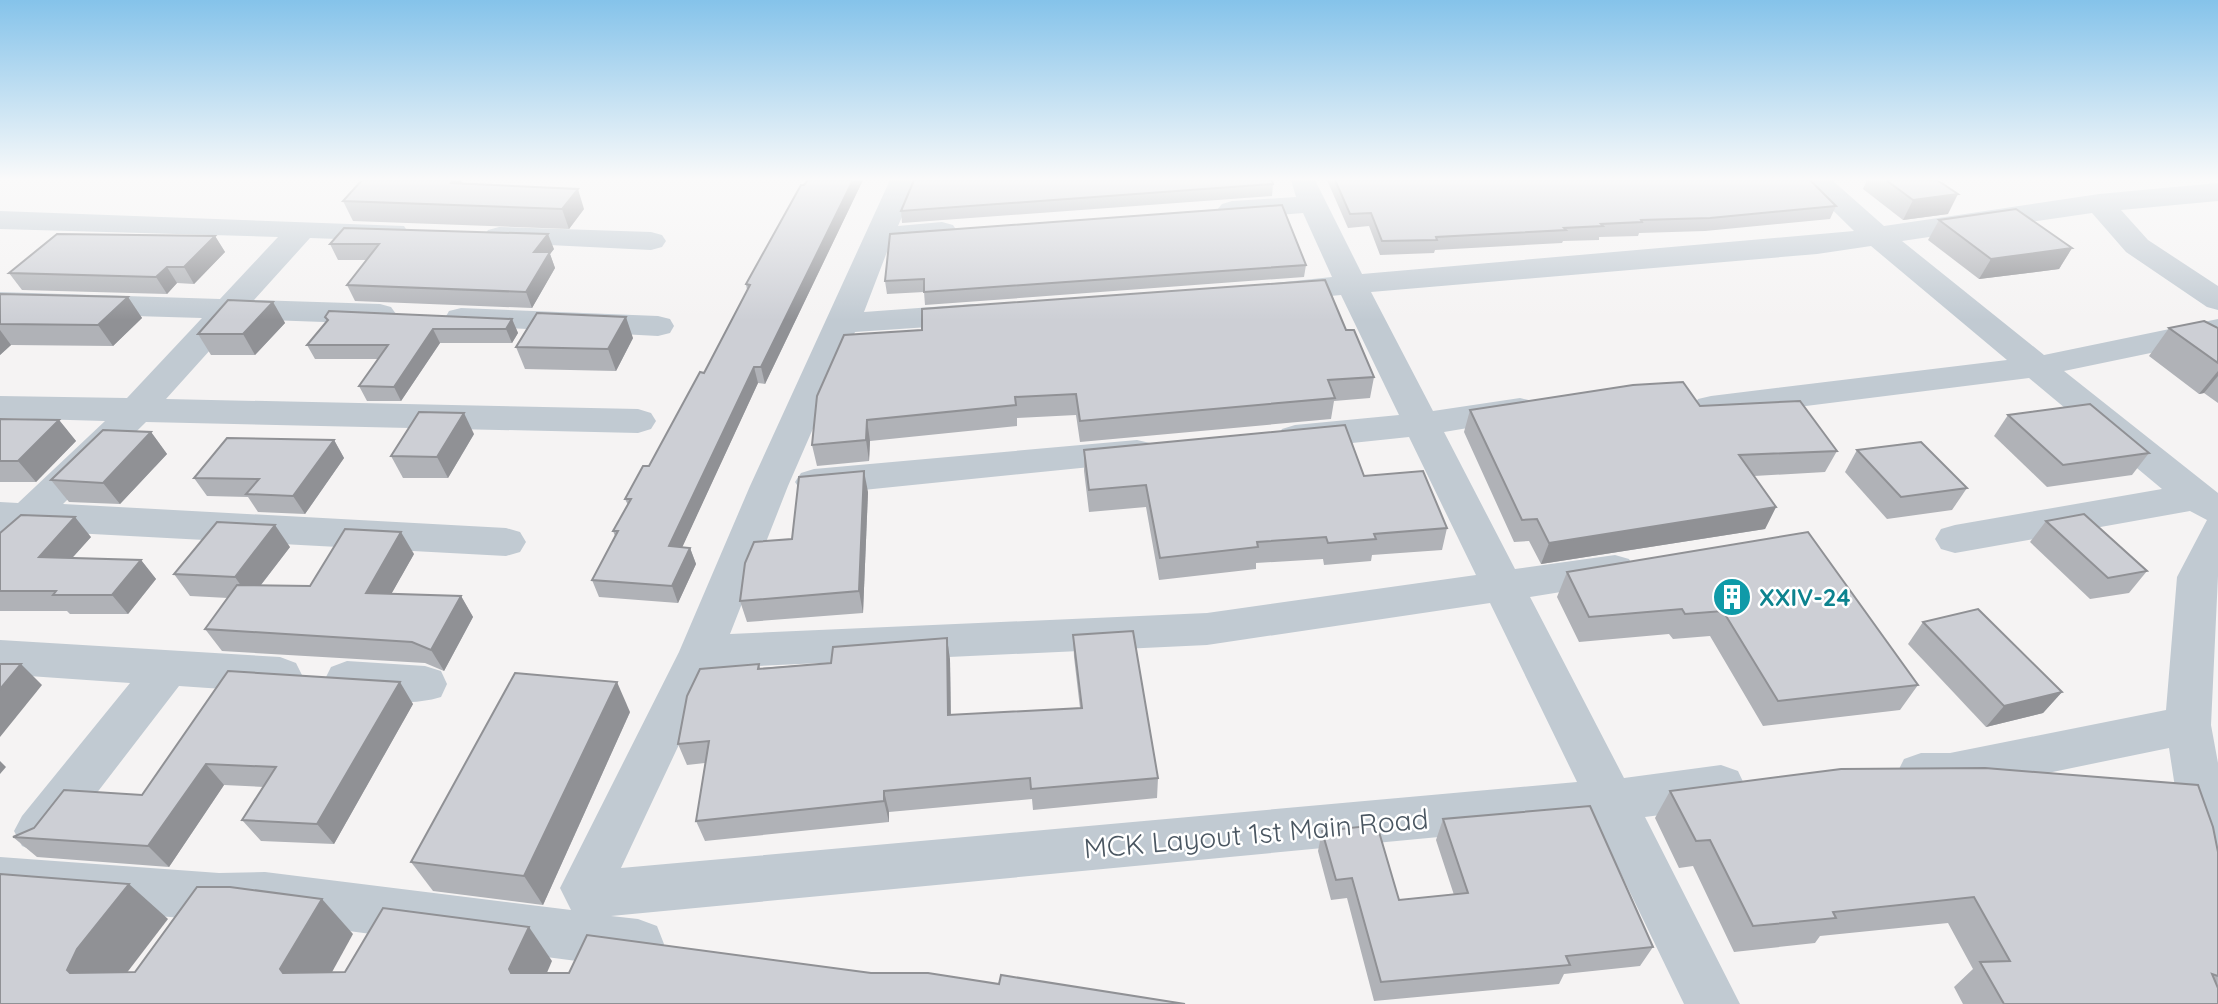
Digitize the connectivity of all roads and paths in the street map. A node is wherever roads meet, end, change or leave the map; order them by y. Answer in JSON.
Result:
{"nodes":[{"id":1,"x":230,"y":227,"type":"edge"},
{"id":2,"x":882,"y":227,"type":"edge"},
{"id":3,"x":1324,"y":227,"type":"edge"},
{"id":4,"x":1867,"y":227,"type":"edge"},
{"id":5,"x":1939,"y":227,"type":"edge"},
{"id":6,"x":2120,"y":227,"type":"edge"},
{"id":7,"x":302,"y":229,"type":"junction"},
{"id":8,"x":973,"y":229,"type":"edge"},
{"id":9,"x":428,"y":233,"type":"edge"},
{"id":10,"x":469,"y":235,"type":"edge"},
{"id":11,"x":878,"y":236,"type":"junction"},
{"id":12,"x":1877,"y":236,"type":"junction"},
{"id":13,"x":651,"y":241,"type":"dead end"},
{"id":14,"x":1352,"y":286,"type":"junction"},
{"id":15,"x":1244,"y":294,"type":"edge"},
{"id":16,"x":2218,"y":300,"type":"edge"},
{"id":17,"x":0,"y":302,"type":"edge"},
{"id":18,"x":229,"y":308,"type":"junction"},
{"id":19,"x":999,"y":312,"type":"edge"},
{"id":20,"x":842,"y":323,"type":"junction"},
{"id":21,"x":658,"y":326,"type":"dead end"},
{"id":22,"x":2218,"y":329,"type":"edge"},
{"id":23,"x":2040,"y":366,"type":"junction"},
{"id":24,"x":1558,"y":403,"type":"edge"},
{"id":25,"x":1711,"y":407,"type":"edge"},
{"id":26,"x":0,"y":408,"type":"edge"},
{"id":27,"x":134,"y":413,"type":"junction"},
{"id":28,"x":638,"y":421,"type":"dead end"},
{"id":29,"x":1423,"y":424,"type":"junction"},
{"id":30,"x":1259,"y":440,"type":"edge"},
{"id":31,"x":1177,"y":448,"type":"edge"},
{"id":32,"x":769,"y":486,"type":"junction"},
{"id":33,"x":2211,"y":513,"type":"edge"},
{"id":34,"x":9,"y":526,"type":"edge"},
{"id":35,"x":1955,"y":539,"type":"dead end"},
{"id":36,"x":506,"y":542,"type":"dead end"},
{"id":37,"x":1656,"y":564,"type":"edge"},
{"id":38,"x":1505,"y":589,"type":"junction"},
{"id":39,"x":701,"y":652,"type":"junction"},
{"id":40,"x":0,"y":657,"type":"edge"},
{"id":41,"x":168,"y":668,"type":"junction"},
{"id":42,"x":425,"y":684,"type":"dead end"},
{"id":43,"x":2188,"y":725,"type":"junction"},
{"id":44,"x":1885,"y":774,"type":"edge"},
{"id":45,"x":1769,"y":781,"type":"edge"},
{"id":46,"x":1612,"y":800,"type":"junction"},
{"id":47,"x":38,"y":832,"type":"edge"},
{"id":48,"x":6,"y":888,"type":"edge"},
{"id":49,"x":219,"y":897,"type":"junction"},
{"id":50,"x":2218,"y":900,"type":"edge"},
{"id":51,"x":398,"y":914,"type":"junction"},
{"id":52,"x":187,"y":940,"type":"edge"},
{"id":53,"x":687,"y":950,"type":"edge"},
{"id":54,"x":372,"y":959,"type":"edge"},
{"id":55,"x":1713,"y":1004,"type":"edge"}],
"edges":[{"from":1,"to":7,"type":"street"},
{"from":2,"to":11,"type":"street"},
{"from":3,"to":14,"type":"street"},
{"from":4,"to":12,"type":"street"},
{"from":5,"to":12,"type":"street"},
{"from":6,"to":16,"type":"street"},
{"from":7,"to":9,"type":"street"},
{"from":7,"to":18,"type":"street"},
{"from":8,"to":11,"type":"street"},
{"from":10,"to":13,"type":"street"},
{"from":11,"to":20,"type":"street"},
{"from":12,"to":14,"type":"street"},
{"from":12,"to":23,"type":"street"},
{"from":14,"to":15,"type":"street"},
{"from":14,"to":29,"type":"street"},
{"from":17,"to":18,"type":"street"},
{"from":18,"to":21,"type":"street"},
{"from":18,"to":27,"type":"street"},
{"from":19,"to":20,"type":"street"},
{"from":20,"to":32,"type":"street"},
{"from":22,"to":23,"type":"street"},
{"from":23,"to":25,"type":"street"},
{"from":23,"to":33,"type":"street"},
{"from":24,"to":29,"type":"street"},
{"from":26,"to":27,"type":"street"},
{"from":27,"to":28,"type":"street"},
{"from":27,"to":34,"type":"street"},
{"from":29,"to":30,"type":"street"},
{"from":29,"to":38,"type":"street"},
{"from":31,"to":32,"type":"street"},
{"from":32,"to":39,"type":"street"},
{"from":33,"to":35,"type":"street"},
{"from":33,"to":43,"type":"street"},
{"from":34,"to":36,"type":"street"},
{"from":37,"to":38,"type":"street"},
{"from":38,"to":39,"type":"street"},
{"from":38,"to":46,"type":"street"},
{"from":39,"to":46,"type":"street","name":"MCK Layout 1st Main Road"},
{"from":40,"to":41,"type":"street"},
{"from":41,"to":42,"type":"street"},
{"from":41,"to":47,"type":"street"},
{"from":43,"to":44,"type":"street"},
{"from":43,"to":50,"type":"street"},
{"from":45,"to":46,"type":"street","name":"MCK Layout 1st Main Road"},
{"from":46,"to":55,"type":"street"},
{"from":48,"to":49,"type":"street"},
{"from":49,"to":51,"type":"street"},
{"from":49,"to":52,"type":"street"},
{"from":51,"to":53,"type":"street"},
{"from":51,"to":54,"type":"street"}]}
